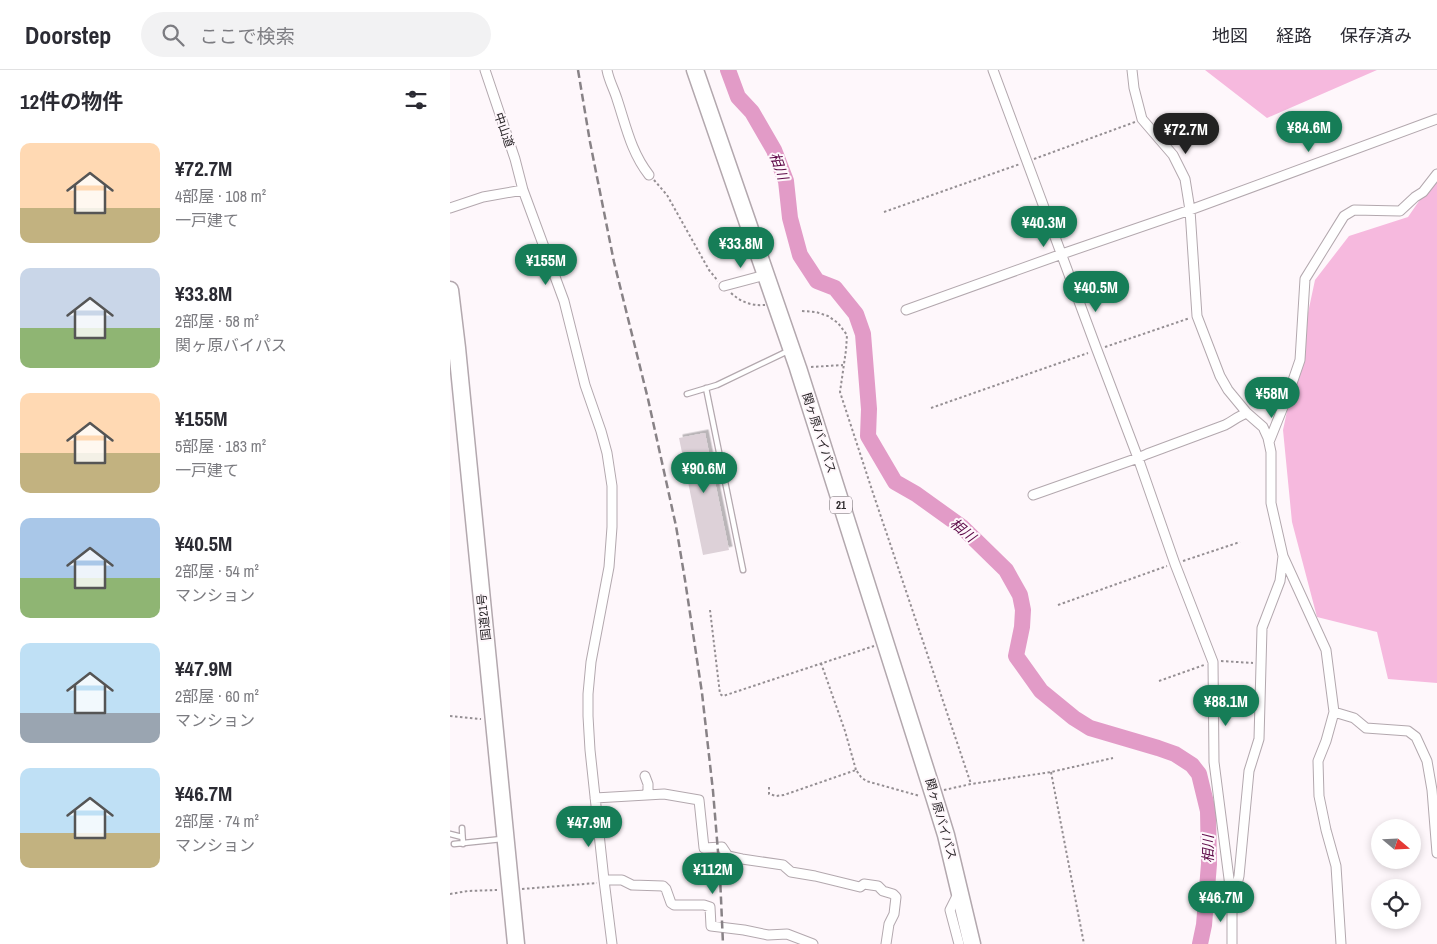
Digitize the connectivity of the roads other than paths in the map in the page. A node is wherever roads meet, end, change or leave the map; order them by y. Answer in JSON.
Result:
{"nodes":[{"id":1,"x":484,"y":70,"type":"edge"},
{"id":2,"x":607,"y":70,"type":"edge"},
{"id":3,"x":695,"y":70,"type":"edge"},
{"id":4,"x":994,"y":70,"type":"edge"},
{"id":5,"x":1132,"y":70,"type":"edge"},
{"id":6,"x":1437,"y":119,"type":"edge"},
{"id":7,"x":1437,"y":174,"type":"edge"},
{"id":8,"x":649,"y":175,"type":"road end"},
{"id":9,"x":523,"y":190,"type":"junction"},
{"id":10,"x":450,"y":208,"type":"edge"},
{"id":11,"x":1190,"y":210,"type":"junction"},
{"id":12,"x":1062,"y":254,"type":"junction"},
{"id":13,"x":765,"y":275,"type":"junction"},
{"id":14,"x":724,"y":286,"type":"road end"},
{"id":15,"x":450,"y":290,"type":"edge"},
{"id":16,"x":906,"y":310,"type":"dead end"},
{"id":17,"x":454,"y":349,"type":"edge"},
{"id":18,"x":791,"y":350,"type":"junction"},
{"id":19,"x":706,"y":388,"type":"junction"},
{"id":20,"x":686,"y":394,"type":"dead end"},
{"id":21,"x":1246,"y":413,"type":"junction"},
{"id":22,"x":1269,"y":442,"type":"junction"},
{"id":23,"x":1138,"y":458,"type":"junction"},
{"id":24,"x":1033,"y":495,"type":"dead end"},
{"id":25,"x":1283,"y":556,"type":"junction"},
{"id":26,"x":743,"y":570,"type":"dead end"},
{"id":27,"x":1334,"y":712,"type":"junction"},
{"id":28,"x":644,"y":776,"type":"dead end"},
{"id":29,"x":648,"y":795,"type":"junction"},
{"id":30,"x":595,"y":798,"type":"junction"},
{"id":31,"x":462,"y":828,"type":"dead end"},
{"id":32,"x":450,"y":834,"type":"edge"},
{"id":33,"x":462,"y":837,"type":"junction"},
{"id":34,"x":506,"y":839,"type":"junction"},
{"id":35,"x":454,"y":844,"type":"dead end"},
{"id":36,"x":463,"y":844,"type":"junction"},
{"id":37,"x":1437,"y":853,"type":"edge"},
{"id":38,"x":604,"y":881,"type":"junction"},
{"id":39,"x":960,"y":890,"type":"junction"},
{"id":40,"x":1232,"y":902,"type":"junction"},
{"id":41,"x":516,"y":944,"type":"edge"},
{"id":42,"x":612,"y":944,"type":"edge"},
{"id":43,"x":813,"y":944,"type":"edge"},
{"id":44,"x":886,"y":944,"type":"edge"},
{"id":45,"x":959,"y":944,"type":"edge"},
{"id":46,"x":972,"y":944,"type":"edge"},
{"id":47,"x":1232,"y":944,"type":"edge"},
{"id":48,"x":1341,"y":944,"type":"edge"}],
"edges":[{"from":1,"to":9,"type":"street","name":"中山道"},
{"from":2,"to":8,"type":"street"},
{"from":3,"to":13,"type":"highway","name":"関ヶ原バイパス","number":"21"},
{"from":4,"to":12,"type":"street"},
{"from":5,"to":11,"type":"street"},
{"from":6,"to":11,"type":"street"},
{"from":7,"to":22,"type":"street"},
{"from":9,"to":10,"type":"street"},
{"from":9,"to":30,"type":"street","name":"中山道"},
{"from":11,"to":12,"type":"street"},
{"from":11,"to":21,"type":"street"},
{"from":12,"to":16,"type":"street"},
{"from":12,"to":23,"type":"street"},
{"from":13,"to":14,"type":"street"},
{"from":13,"to":18,"type":"highway","name":"関ヶ原バイパス","number":"21"},
{"from":15,"to":17,"type":"highway","name":"国道21号"},
{"from":17,"to":34,"type":"highway","name":"国道21号"},
{"from":18,"to":19,"type":"lane"},
{"from":18,"to":39,"type":"highway","name":"関ヶ原バイパス","number":"21"},
{"from":19,"to":20,"type":"lane"},
{"from":19,"to":26,"type":"lane"},
{"from":21,"to":22,"type":"street"},
{"from":21,"to":23,"type":"street"},
{"from":22,"to":25,"type":"street"},
{"from":23,"to":24,"type":"street"},
{"from":23,"to":40,"type":"street"},
{"from":25,"to":27,"type":"street"},
{"from":25,"to":40,"type":"street"},
{"from":27,"to":37,"type":"street"},
{"from":27,"to":48,"type":"street"},
{"from":28,"to":29,"type":"street"},
{"from":29,"to":30,"type":"street"},
{"from":29,"to":44,"type":"street"},
{"from":30,"to":38,"type":"street","name":"中山道"},
{"from":31,"to":33,"type":"lane"},
{"from":32,"to":33,"type":"lane"},
{"from":33,"to":36,"type":"lane"},
{"from":34,"to":36,"type":"lane"},
{"from":34,"to":41,"type":"highway","name":"国道21号"},
{"from":35,"to":36,"type":"lane"},
{"from":38,"to":42,"type":"street","name":"中山道"},
{"from":38,"to":43,"type":"street"},
{"from":39,"to":45,"type":"street"},
{"from":39,"to":46,"type":"highway","name":"関ヶ原バイパス","number":"21"},
{"from":40,"to":47,"type":"street"}]}
